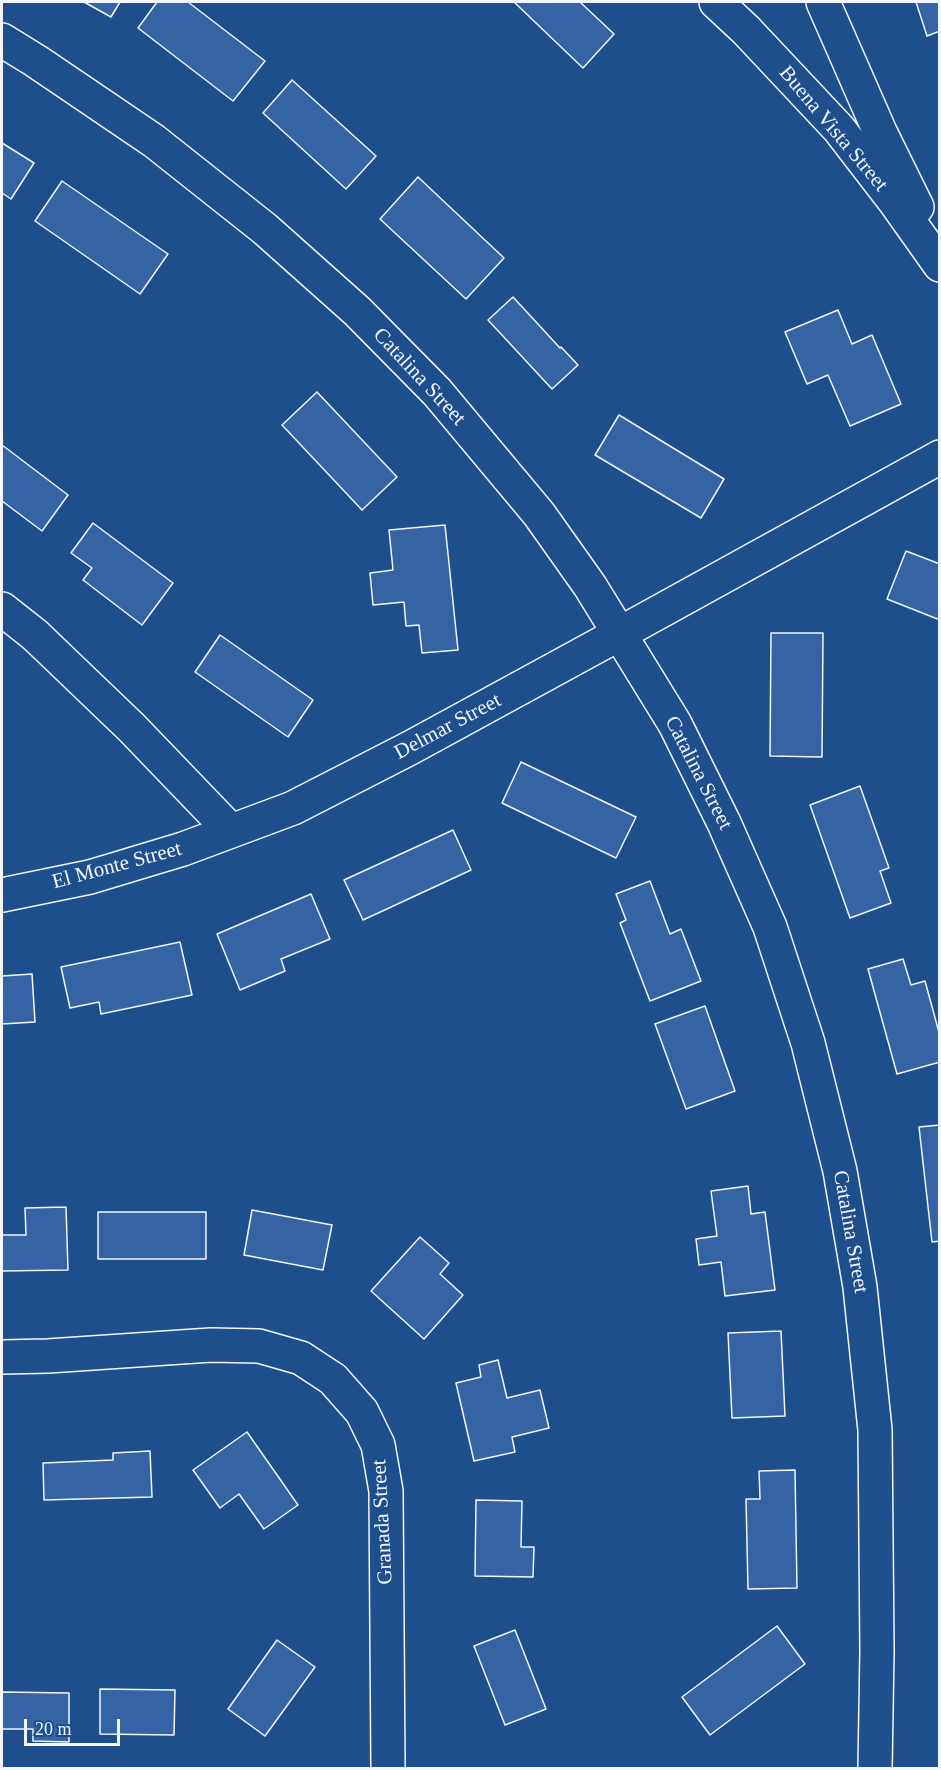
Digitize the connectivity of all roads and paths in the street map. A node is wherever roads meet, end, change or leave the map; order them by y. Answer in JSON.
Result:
{"nodes":[{"id":1,"x":716,"y":2,"type":"edge"},
{"id":2,"x":823,"y":2,"type":"edge"},
{"id":3,"x":2,"y":40,"type":"edge"},
{"id":4,"x":939,"y":253,"type":"edge"},
{"id":5,"x":939,"y":266,"type":"edge"},
{"id":6,"x":939,"y":457,"type":"edge"},
{"id":7,"x":2,"y":609,"type":"edge"},
{"id":8,"x":619,"y":634,"type":"junction"},
{"id":9,"x":231,"y":831,"type":"junction"},
{"id":10,"x":2,"y":895,"type":"edge"},
{"id":11,"x":2,"y":1358,"type":"edge"},
{"id":12,"x":388,"y":1768,"type":"edge"},
{"id":13,"x":875,"y":1768,"type":"edge"}],
"edges":[{"from":1,"to":5,"type":"street","name":"Buena Vista Street"},
{"from":2,"to":4,"type":"street"},
{"from":3,"to":8,"type":"street","name":"Catalina Street"},
{"from":6,"to":8,"type":"street","name":"Delmar Street"},
{"from":7,"to":9,"type":"street"},
{"from":8,"to":9,"type":"street","name":"Delmar Street"},
{"from":8,"to":13,"type":"street","name":"Catalina Street"},
{"from":9,"to":10,"type":"street","name":"El Monte Street"},
{"from":11,"to":12,"type":"street","name":"Granada Street"}]}
